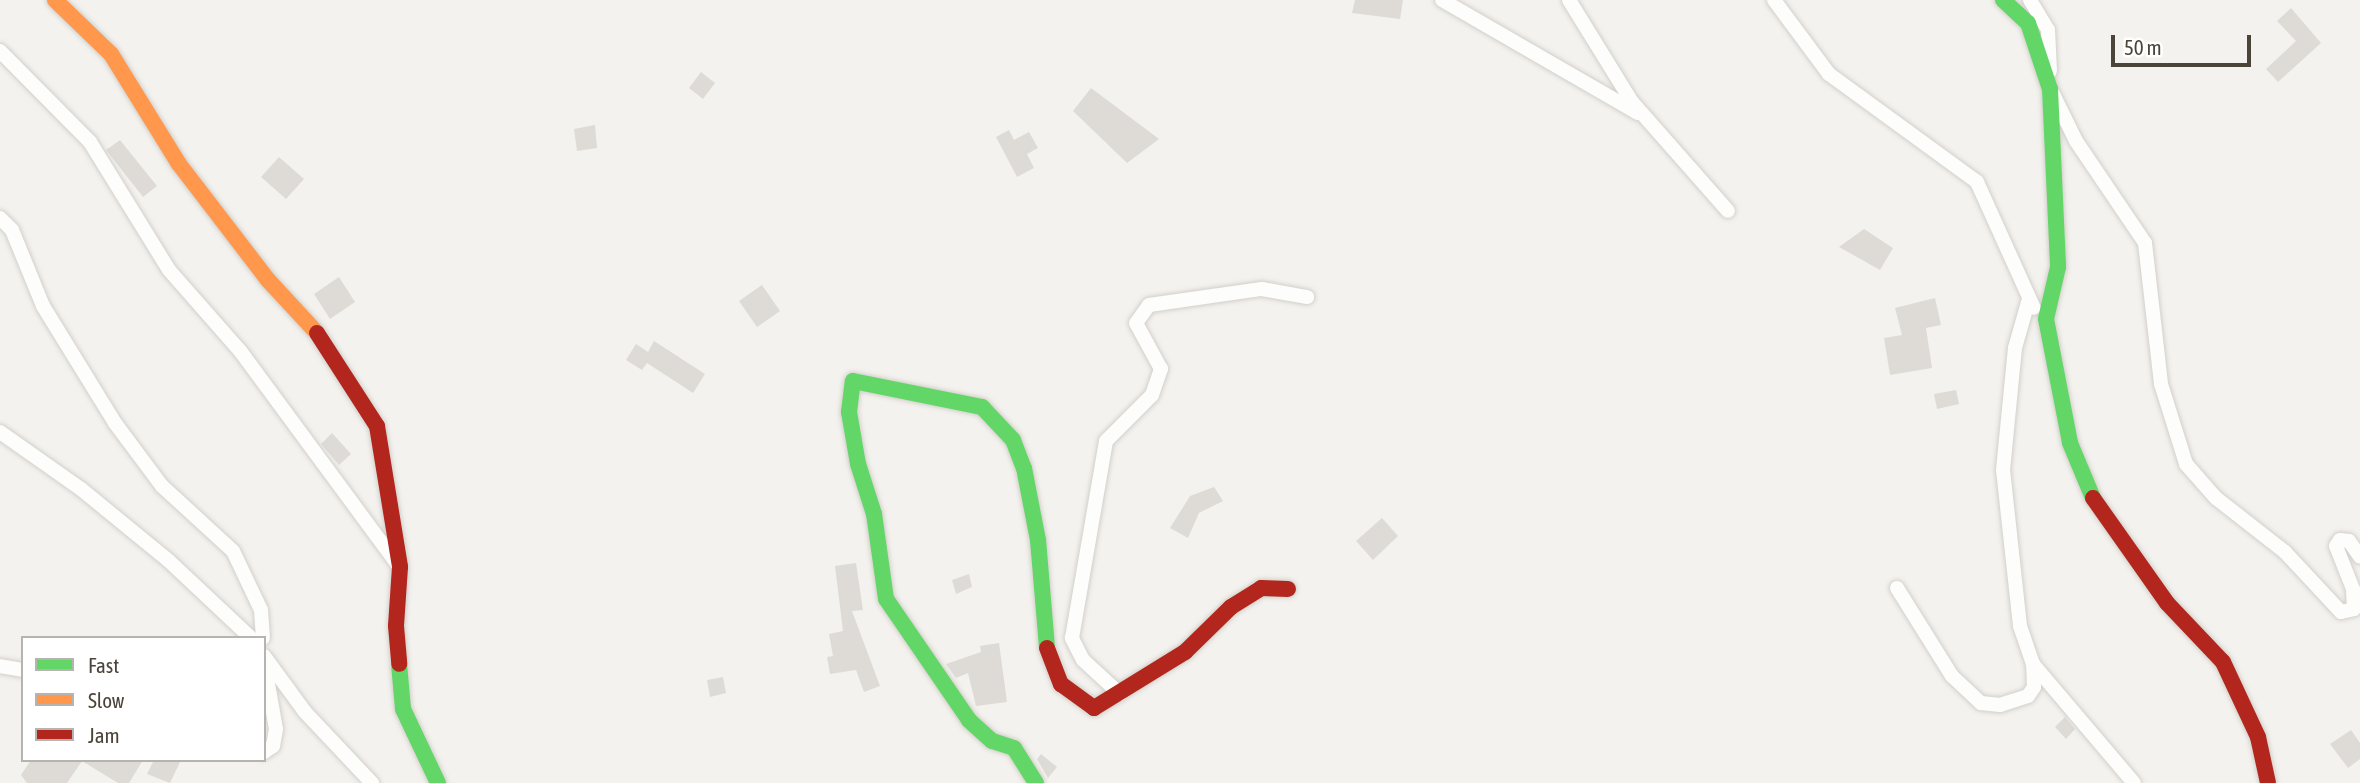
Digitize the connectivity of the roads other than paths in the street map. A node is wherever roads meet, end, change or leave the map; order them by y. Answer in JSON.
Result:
{"nodes":[{"id":1,"x":55,"y":0,"type":"edge"},
{"id":2,"x":1442,"y":0,"type":"edge"},
{"id":3,"x":1569,"y":0,"type":"edge"},
{"id":4,"x":1774,"y":0,"type":"edge"},
{"id":5,"x":2003,"y":0,"type":"edge"},
{"id":6,"x":2030,"y":0,"type":"edge"},
{"id":7,"x":0,"y":51,"type":"edge"},
{"id":8,"x":2050,"y":89,"type":"junction"},
{"id":9,"x":1645,"y":117,"type":"junction"},
{"id":10,"x":1728,"y":211,"type":"dead end"},
{"id":11,"x":0,"y":218,"type":"edge"},
{"id":12,"x":1307,"y":297,"type":"dead end"},
{"id":13,"x":2028,"y":302,"type":"junction"},
{"id":14,"x":2046,"y":318,"type":"junction"},
{"id":15,"x":0,"y":432,"type":"edge"},
{"id":16,"x":2360,"y":557,"type":"edge"},
{"id":17,"x":400,"y":567,"type":"junction"},
{"id":18,"x":1897,"y":588,"type":"dead end"},
{"id":19,"x":1288,"y":589,"type":"dead end"},
{"id":20,"x":249,"y":636,"type":"edge"},
{"id":21,"x":263,"y":636,"type":"edge"},
{"id":22,"x":266,"y":662,"type":"edge"},
{"id":23,"x":2033,"y":664,"type":"junction"},
{"id":24,"x":0,"y":666,"type":"edge"},
{"id":25,"x":21,"y":670,"type":"edge"},
{"id":26,"x":266,"y":671,"type":"edge"},
{"id":27,"x":1120,"y":694,"type":"junction"},
{"id":28,"x":266,"y":751,"type":"edge"},
{"id":29,"x":372,"y":783,"type":"edge"},
{"id":30,"x":438,"y":783,"type":"edge"},
{"id":31,"x":1036,"y":783,"type":"edge"},
{"id":32,"x":2134,"y":783,"type":"edge"},
{"id":33,"x":2269,"y":783,"type":"edge"}],
"edges":[{"from":1,"to":17,"type":"street"},
{"from":2,"to":9,"type":"street"},
{"from":3,"to":9,"type":"street"},
{"from":4,"to":13,"type":"street"},
{"from":5,"to":8,"type":"street"},
{"from":6,"to":8,"type":"street"},
{"from":7,"to":17,"type":"street"},
{"from":8,"to":14,"type":"street"},
{"from":8,"to":16,"type":"street"},
{"from":9,"to":10,"type":"street"},
{"from":11,"to":21,"type":"street"},
{"from":12,"to":27,"type":"street"},
{"from":13,"to":14,"type":"street"},
{"from":13,"to":23,"type":"street"},
{"from":14,"to":33,"type":"street"},
{"from":15,"to":20,"type":"street"},
{"from":17,"to":30,"type":"street"},
{"from":18,"to":23,"type":"street"},
{"from":19,"to":27,"type":"street"},
{"from":22,"to":29,"type":"street"},
{"from":23,"to":32,"type":"street"},
{"from":24,"to":25,"type":"street"},
{"from":26,"to":28,"type":"street"},
{"from":27,"to":31,"type":"street"}]}
